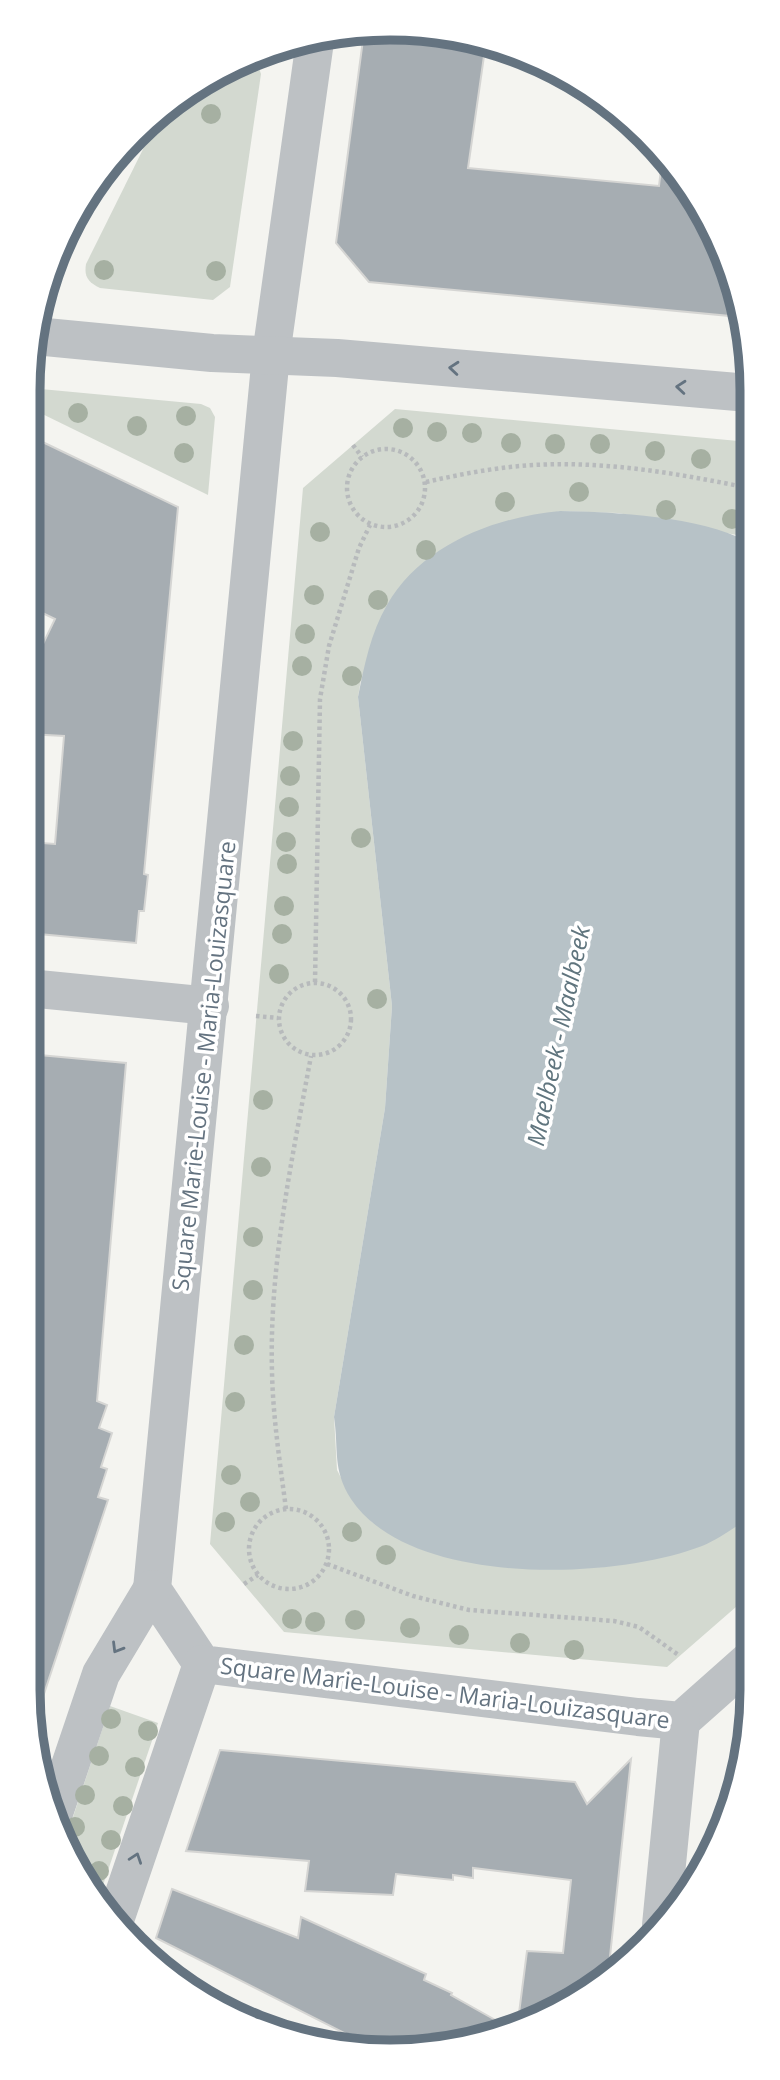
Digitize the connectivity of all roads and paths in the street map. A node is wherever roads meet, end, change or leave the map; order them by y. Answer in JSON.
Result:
{"nodes":[{"id":1,"x":314,"y":49,"type":"edge"},
{"id":2,"x":44,"y":337,"type":"edge"},
{"id":3,"x":271,"y":355,"type":"junction"},
{"id":4,"x":740,"y":392,"type":"edge"},
{"id":5,"x":353,"y":445,"type":"dead end"},
{"id":6,"x":362,"y":457,"type":"junction"},
{"id":7,"x":426,"y":482,"type":"junction"},
{"id":8,"x":740,"y":486,"type":"edge"},
{"id":9,"x":370,"y":525,"type":"junction"},
{"id":10,"x":315,"y":982,"type":"junction"},
{"id":11,"x":40,"y":989,"type":"edge"},
{"id":12,"x":210,"y":1006,"type":"junction"},
{"id":13,"x":256,"y":1016,"type":"dead end"},
{"id":14,"x":278,"y":1018,"type":"junction"},
{"id":15,"x":311,"y":1056,"type":"junction"},
{"id":16,"x":286,"y":1509,"type":"junction"},
{"id":17,"x":327,"y":1564,"type":"junction"},
{"id":18,"x":258,"y":1574,"type":"junction"},
{"id":19,"x":244,"y":1584,"type":"dead end"},
{"id":20,"x":152,"y":1590,"type":"junction"},
{"id":21,"x":680,"y":1656,"type":"dead end"},
{"id":22,"x":202,"y":1664,"type":"junction"},
{"id":23,"x":740,"y":1669,"type":"edge"},
{"id":24,"x":681,"y":1721,"type":"junction"},
{"id":25,"x":58,"y":1799,"type":"edge"},
{"id":26,"x":663,"y":1909,"type":"edge"},
{"id":27,"x":118,"y":1910,"type":"edge"}],
"edges":[{"from":1,"to":3,"type":"street","name":"Square Marie-Louise - Maria-Louizasquare"},
{"from":2,"to":3,"type":"street"},
{"from":4,"to":3,"type":"street","one_way":true},
{"from":3,"to":12,"type":"street","name":"Square Marie-Louise - Maria-Louizasquare"},
{"from":5,"to":6,"type":"path"},
{"from":6,"to":7,"type":"path"},
{"from":6,"to":9,"type":"path"},
{"from":7,"to":8,"type":"path"},
{"from":7,"to":9,"type":"path"},
{"from":9,"to":10,"type":"path"},
{"from":10,"to":14,"type":"path"},
{"from":10,"to":15,"type":"path"},
{"from":11,"to":12,"type":"street"},
{"from":12,"to":20,"type":"street","name":"Square Marie-Louise - Maria-Louizasquare"},
{"from":13,"to":14,"type":"path"},
{"from":14,"to":15,"type":"path"},
{"from":15,"to":16,"type":"path"},
{"from":16,"to":17,"type":"path"},
{"from":16,"to":18,"type":"path"},
{"from":17,"to":18,"type":"path"},
{"from":17,"to":21,"type":"path"},
{"from":18,"to":19,"type":"path"},
{"from":20,"to":22,"type":"street","name":"Square Marie-Louise - Maria-Louizasquare"},
{"from":20,"to":25,"type":"street","one_way":true},
{"from":22,"to":24,"type":"street","name":"Square Marie-Louise - Maria-Louizasquare"},
{"from":27,"to":22,"type":"street","one_way":true},
{"from":23,"to":24,"type":"street","name":"Square Marie-Louise - Maria-Louizasquare"},
{"from":24,"to":26,"type":"street"}]}
